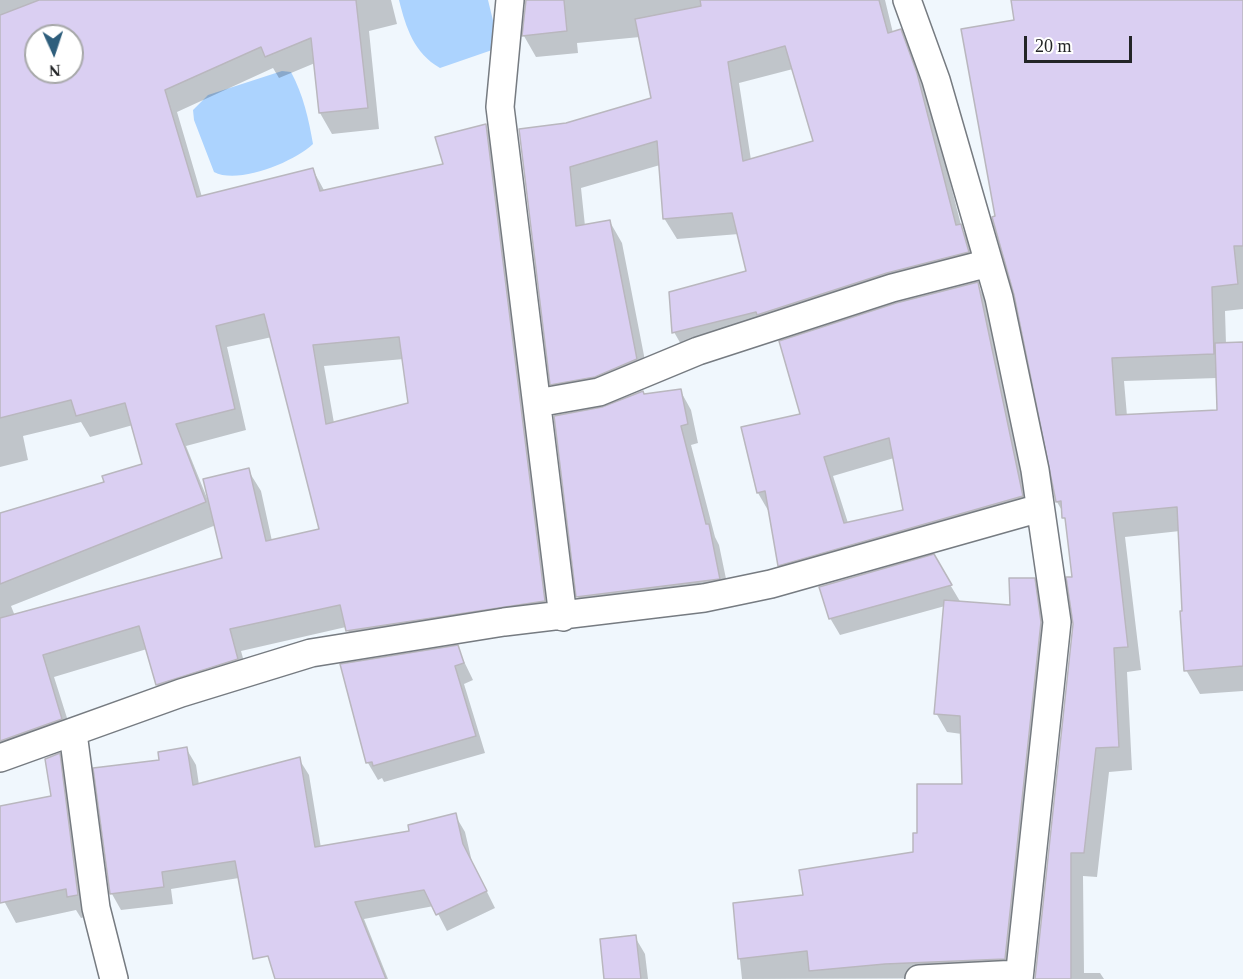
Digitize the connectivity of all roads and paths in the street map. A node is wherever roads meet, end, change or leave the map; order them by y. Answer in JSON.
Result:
{"nodes":[{"id":1,"x":510,"y":0,"type":"edge"},
{"id":2,"x":907,"y":0,"type":"edge"},
{"id":3,"x":989,"y":263,"type":"junction"},
{"id":4,"x":537,"y":403,"type":"junction"},
{"id":5,"x":1040,"y":508,"type":"junction"},
{"id":6,"x":563,"y":617,"type":"junction"},
{"id":7,"x":73,"y":733,"type":"junction"},
{"id":8,"x":0,"y":758,"type":"edge"},
{"id":9,"x":1019,"y":976,"type":"edge"},
{"id":10,"x":114,"y":979,"type":"edge"},
{"id":11,"x":919,"y":979,"type":"edge"}],
"edges":[{"from":1,"to":4,"type":"street"},
{"from":2,"to":3,"type":"street"},
{"from":3,"to":4,"type":"street"},
{"from":3,"to":5,"type":"street"},
{"from":4,"to":6,"type":"street"},
{"from":5,"to":6,"type":"street"},
{"from":5,"to":9,"type":"street"},
{"from":6,"to":7,"type":"street"},
{"from":7,"to":8,"type":"street"},
{"from":7,"to":10,"type":"street"},
{"from":9,"to":11,"type":"street"}]}
